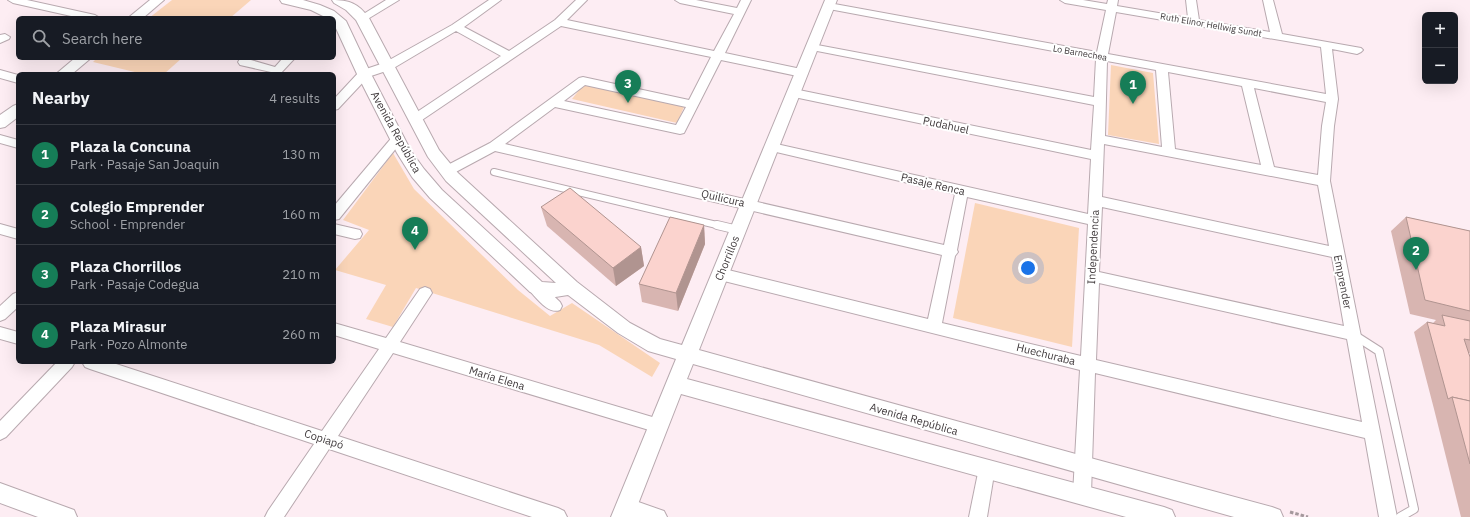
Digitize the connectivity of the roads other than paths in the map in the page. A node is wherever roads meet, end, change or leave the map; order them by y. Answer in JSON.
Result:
{"nodes":[{"id":1,"x":13,"y":0,"type":"edge"},
{"id":2,"x":158,"y":0,"type":"edge"},
{"id":3,"x":286,"y":0,"type":"edge"},
{"id":4,"x":338,"y":0,"type":"edge"},
{"id":5,"x":394,"y":0,"type":"edge"},
{"id":6,"x":496,"y":0,"type":"edge"},
{"id":7,"x":582,"y":0,"type":"edge"},
{"id":8,"x":680,"y":0,"type":"edge"},
{"id":9,"x":746,"y":0,"type":"edge"},
{"id":10,"x":1065,"y":0,"type":"edge"},
{"id":11,"x":1191,"y":0,"type":"edge"},
{"id":12,"x":1268,"y":0,"type":"edge"},
{"id":13,"x":830,"y":3,"type":"edge"},
{"id":14,"x":1112,"y":4,"type":"edge"},
{"id":15,"x":740,"y":12,"type":"junction"},
{"id":16,"x":86,"y":16,"type":"edge"},
{"id":17,"x":138,"y":16,"type":"edge"},
{"id":18,"x":330,"y":16,"type":"edge"},
{"id":19,"x":362,"y":18,"type":"junction"},
{"id":20,"x":336,"y":20,"type":"edge"},
{"id":21,"x":559,"y":22,"type":"junction"},
{"id":22,"x":1194,"y":22,"type":"junction"},
{"id":23,"x":456,"y":27,"type":"junction"},
{"id":24,"x":1277,"y":37,"type":"junction"},
{"id":25,"x":1326,"y":45,"type":"junction"},
{"id":26,"x":812,"y":47,"type":"junction"},
{"id":27,"x":1357,"y":50,"type":"dead end"},
{"id":28,"x":719,"y":55,"type":"junction"},
{"id":29,"x":510,"y":56,"type":"junction"},
{"id":30,"x":1102,"y":57,"type":"junction"},
{"id":31,"x":81,"y":60,"type":"edge"},
{"id":32,"x":288,"y":60,"type":"edge"},
{"id":33,"x":244,"y":62,"type":"dead end"},
{"id":34,"x":388,"y":66,"type":"junction"},
{"id":35,"x":1162,"y":68,"type":"junction"},
{"id":36,"x":66,"y":72,"type":"edge"},
{"id":37,"x":282,"y":72,"type":"edge"},
{"id":38,"x":802,"y":73,"type":"junction"},
{"id":39,"x":0,"y":74,"type":"edge"},
{"id":40,"x":364,"y":74,"type":"junction"},
{"id":41,"x":16,"y":78,"type":"edge"},
{"id":42,"x":1247,"y":84,"type":"junction"},
{"id":43,"x":794,"y":93,"type":"junction"},
{"id":44,"x":1332,"y":100,"type":"junction"},
{"id":45,"x":1100,"y":102,"type":"junction"},
{"id":46,"x":555,"y":103,"type":"junction"},
{"id":47,"x":336,"y":104,"type":"edge"},
{"id":48,"x":693,"y":105,"type":"junction"},
{"id":49,"x":16,"y":111,"type":"edge"},
{"id":50,"x":416,"y":119,"type":"junction"},
{"id":51,"x":0,"y":123,"type":"edge"},
{"id":52,"x":398,"y":138,"type":"junction"},
{"id":53,"x":0,"y":139,"type":"edge"},
{"id":54,"x":1098,"y":139,"type":"junction"},
{"id":55,"x":16,"y":143,"type":"edge"},
{"id":56,"x":494,"y":146,"type":"junction"},
{"id":57,"x":772,"y":147,"type":"junction"},
{"id":58,"x":1169,"y":152,"type":"junction"},
{"id":59,"x":1098,"y":156,"type":"junction"},
{"id":60,"x":447,"y":171,"type":"junction"},
{"id":61,"x":1269,"y":171,"type":"junction"},
{"id":62,"x":494,"y":172,"type":"dead end"},
{"id":63,"x":1324,"y":181,"type":"junction"},
{"id":64,"x":962,"y":190,"type":"junction"},
{"id":65,"x":1096,"y":201,"type":"junction"},
{"id":66,"x":749,"y":205,"type":"junction"},
{"id":67,"x":336,"y":213,"type":"edge"},
{"id":68,"x":1095,"y":221,"type":"junction"},
{"id":69,"x":506,"y":226,"type":"junction"},
{"id":70,"x":0,"y":229,"type":"edge"},
{"id":71,"x":336,"y":229,"type":"edge"},
{"id":72,"x":738,"y":230,"type":"junction"},
{"id":73,"x":16,"y":233,"type":"edge"},
{"id":74,"x":355,"y":234,"type":"dead end"},
{"id":75,"x":481,"y":236,"type":"junction"},
{"id":76,"x":951,"y":252,"type":"junction"},
{"id":77,"x":1337,"y":253,"type":"junction"},
{"id":78,"x":720,"y":274,"type":"junction"},
{"id":79,"x":1092,"y":276,"type":"junction"},
{"id":80,"x":533,"y":285,"type":"junction"},
{"id":81,"x":571,"y":287,"type":"junction"},
{"id":82,"x":425,"y":293,"type":"dead end"},
{"id":83,"x":16,"y":300,"type":"edge"},
{"id":84,"x":555,"y":306,"type":"dead end"},
{"id":85,"x":0,"y":315,"type":"edge"},
{"id":86,"x":934,"y":327,"type":"junction"},
{"id":87,"x":336,"y":330,"type":"edge"},
{"id":88,"x":0,"y":332,"type":"edge"},
{"id":89,"x":1353,"y":334,"type":"junction"},
{"id":90,"x":16,"y":337,"type":"edge"},
{"id":91,"x":390,"y":346,"type":"junction"},
{"id":92,"x":688,"y":356,"type":"junction"},
{"id":93,"x":65,"y":364,"type":"edge"},
{"id":94,"x":96,"y":364,"type":"edge"},
{"id":95,"x":1088,"y":365,"type":"junction"},
{"id":96,"x":676,"y":384,"type":"junction"},
{"id":97,"x":659,"y":426,"type":"junction"},
{"id":98,"x":0,"y":432,"type":"edge"},
{"id":99,"x":1372,"y":432,"type":"junction"},
{"id":100,"x":326,"y":440,"type":"junction"},
{"id":101,"x":1083,"y":466,"type":"junction"},
{"id":102,"x":986,"y":468,"type":"junction"},
{"id":103,"x":0,"y":493,"type":"edge"},
{"id":104,"x":1082,"y":494,"type":"junction"},
{"id":105,"x":624,"y":512,"type":"edge"},
{"id":106,"x":1157,"y":516,"type":"edge"},
{"id":107,"x":66,"y":517,"type":"edge"},
{"id":108,"x":274,"y":517,"type":"edge"},
{"id":109,"x":558,"y":517,"type":"edge"},
{"id":110,"x":658,"y":517,"type":"edge"},
{"id":111,"x":978,"y":517,"type":"edge"},
{"id":112,"x":1272,"y":517,"type":"edge"},
{"id":113,"x":1388,"y":517,"type":"edge"},
{"id":114,"x":1400,"y":517,"type":"edge"}],
"edges":[{"from":1,"to":16,"type":"street"},
{"from":2,"to":17,"type":"street"},
{"from":3,"to":18,"type":"street","name":"Avenida República"},
{"from":4,"to":19,"type":"street","name":"Avenida República"},
{"from":5,"to":19,"type":"street"},
{"from":6,"to":23,"type":"street"},
{"from":7,"to":21,"type":"street"},
{"from":8,"to":15,"type":"street"},
{"from":9,"to":15,"type":"street"},
{"from":10,"to":14,"type":"street","name":"Ruth Elinor Hellwig Sundt"},
{"from":11,"to":22,"type":"street"},
{"from":12,"to":24,"type":"street"},
{"from":13,"to":26,"type":"street","name":"Chorrillos"},
{"from":13,"to":30,"type":"street","name":"Lo Barnechea"},
{"from":14,"to":22,"type":"street","name":"Ruth Elinor Hellwig Sundt"},
{"from":14,"to":30,"type":"street","name":"Independencia"},
{"from":15,"to":28,"type":"street"},
{"from":19,"to":34,"type":"street","name":"Avenida República"},
{"from":20,"to":40,"type":"street","name":"Avenida República"},
{"from":21,"to":28,"type":"street"},
{"from":21,"to":29,"type":"street"},
{"from":22,"to":24,"type":"street","name":"Ruth Elinor Hellwig Sundt"},
{"from":23,"to":29,"type":"street"},
{"from":23,"to":34,"type":"street"},
{"from":24,"to":25,"type":"street","name":"Ruth Elinor Hellwig Sundt"},
{"from":25,"to":27,"type":"street","name":"Ruth Elinor Hellwig Sundt"},
{"from":25,"to":44,"type":"street","name":"Emprender"},
{"from":26,"to":38,"type":"street","name":"Chorrillos"},
{"from":26,"to":45,"type":"street"},
{"from":28,"to":38,"type":"street"},
{"from":28,"to":48,"type":"street"},
{"from":29,"to":50,"type":"street"},
{"from":30,"to":35,"type":"street","name":"Lo Barnechea"},
{"from":30,"to":45,"type":"street","name":"Independencia"},
{"from":31,"to":36,"type":"street"},
{"from":32,"to":37,"type":"street"},
{"from":33,"to":37,"type":"street"},
{"from":34,"to":40,"type":"street"},
{"from":34,"to":50,"type":"street","name":"Avenida República"},
{"from":35,"to":42,"type":"street","name":"Lo Barnechea"},
{"from":35,"to":58,"type":"street"},
{"from":38,"to":43,"type":"street","name":"Chorrillos"},
{"from":39,"to":41,"type":"street"},
{"from":40,"to":47,"type":"street"},
{"from":40,"to":52,"type":"street","name":"Avenida República"},
{"from":42,"to":44,"type":"street","name":"Lo Barnechea"},
{"from":42,"to":61,"type":"street"},
{"from":43,"to":57,"type":"street","name":"Chorrillos"},
{"from":43,"to":59,"type":"street","name":"Pudahuel"},
{"from":44,"to":63,"type":"street","name":"Emprender"},
{"from":45,"to":54,"type":"street","name":"Independencia"},
{"from":46,"to":48,"type":"street"},
{"from":46,"to":48,"type":"street"},
{"from":46,"to":56,"type":"street"},
{"from":49,"to":51,"type":"street"},
{"from":50,"to":60,"type":"street","name":"Avenida República"},
{"from":52,"to":67,"type":"street"},
{"from":52,"to":75,"type":"street","name":"Avenida República"},
{"from":53,"to":55,"type":"street"},
{"from":54,"to":58,"type":"street"},
{"from":54,"to":59,"type":"street","name":"Independencia"},
{"from":56,"to":60,"type":"street"},
{"from":56,"to":66,"type":"street","name":"Quilicura"},
{"from":57,"to":64,"type":"street","name":"Pasaje Renca"},
{"from":57,"to":66,"type":"street","name":"Chorrillos"},
{"from":58,"to":61,"type":"street"},
{"from":59,"to":65,"type":"street","name":"Independencia"},
{"from":60,"to":69,"type":"street","name":"Avenida República"},
{"from":61,"to":63,"type":"street"},
{"from":62,"to":72,"type":"lane"},
{"from":63,"to":77,"type":"street","name":"Emprender"},
{"from":64,"to":68,"type":"street","name":"Pasaje Renca"},
{"from":64,"to":76,"type":"street"},
{"from":65,"to":68,"type":"street","name":"Independencia"},
{"from":65,"to":77,"type":"street"},
{"from":66,"to":72,"type":"street","name":"Chorrillos"},
{"from":66,"to":76,"type":"street","name":"Quilicura"},
{"from":68,"to":79,"type":"street","name":"Independencia"},
{"from":69,"to":75,"type":"street"},
{"from":69,"to":81,"type":"street","name":"Avenida República"},
{"from":70,"to":73,"type":"street"},
{"from":71,"to":74,"type":"street"},
{"from":72,"to":78,"type":"street","name":"Chorrillos"},
{"from":75,"to":80,"type":"street","name":"Avenida República"},
{"from":76,"to":86,"type":"street"},
{"from":77,"to":89,"type":"street","name":"Emprender"},
{"from":78,"to":86,"type":"street","name":"Huechuraba"},
{"from":78,"to":92,"type":"street","name":"Chorrillos"},
{"from":79,"to":89,"type":"street"},
{"from":79,"to":95,"type":"street","name":"Independencia"},
{"from":80,"to":81,"type":"street","name":"Avenida República"},
{"from":80,"to":84,"type":"street","name":"Avenida República"},
{"from":81,"to":92,"type":"street","name":"Avenida República"},
{"from":82,"to":91,"type":"street"},
{"from":83,"to":85,"type":"street"},
{"from":86,"to":95,"type":"street","name":"Huechuraba"},
{"from":87,"to":91,"type":"street","name":"María Elena"},
{"from":88,"to":90,"type":"street"},
{"from":89,"to":99,"type":"street","name":"Emprender"},
{"from":89,"to":114,"type":"lane"},
{"from":91,"to":97,"type":"street","name":"María Elena"},
{"from":91,"to":100,"type":"street"},
{"from":92,"to":96,"type":"street","name":"Chorrillos"},
{"from":92,"to":101,"type":"street","name":"Avenida República"},
{"from":93,"to":98,"type":"street"},
{"from":94,"to":100,"type":"street","name":"Copiapó"},
{"from":95,"to":99,"type":"street","name":"Huechuraba"},
{"from":95,"to":101,"type":"street","name":"Independencia"},
{"from":96,"to":97,"type":"street","name":"Chorrillos"},
{"from":96,"to":102,"type":"street"},
{"from":97,"to":105,"type":"street","name":"Chorrillos"},
{"from":99,"to":113,"type":"street","name":"Emprender"},
{"from":100,"to":108,"type":"street"},
{"from":100,"to":109,"type":"street","name":"Copiapó"},
{"from":101,"to":104,"type":"street","name":"Independencia"},
{"from":101,"to":112,"type":"street","name":"Avenida República"},
{"from":102,"to":104,"type":"street"},
{"from":102,"to":111,"type":"street"},
{"from":103,"to":107,"type":"street"},
{"from":104,"to":106,"type":"street"},
{"from":105,"to":110,"type":"street"}]}
